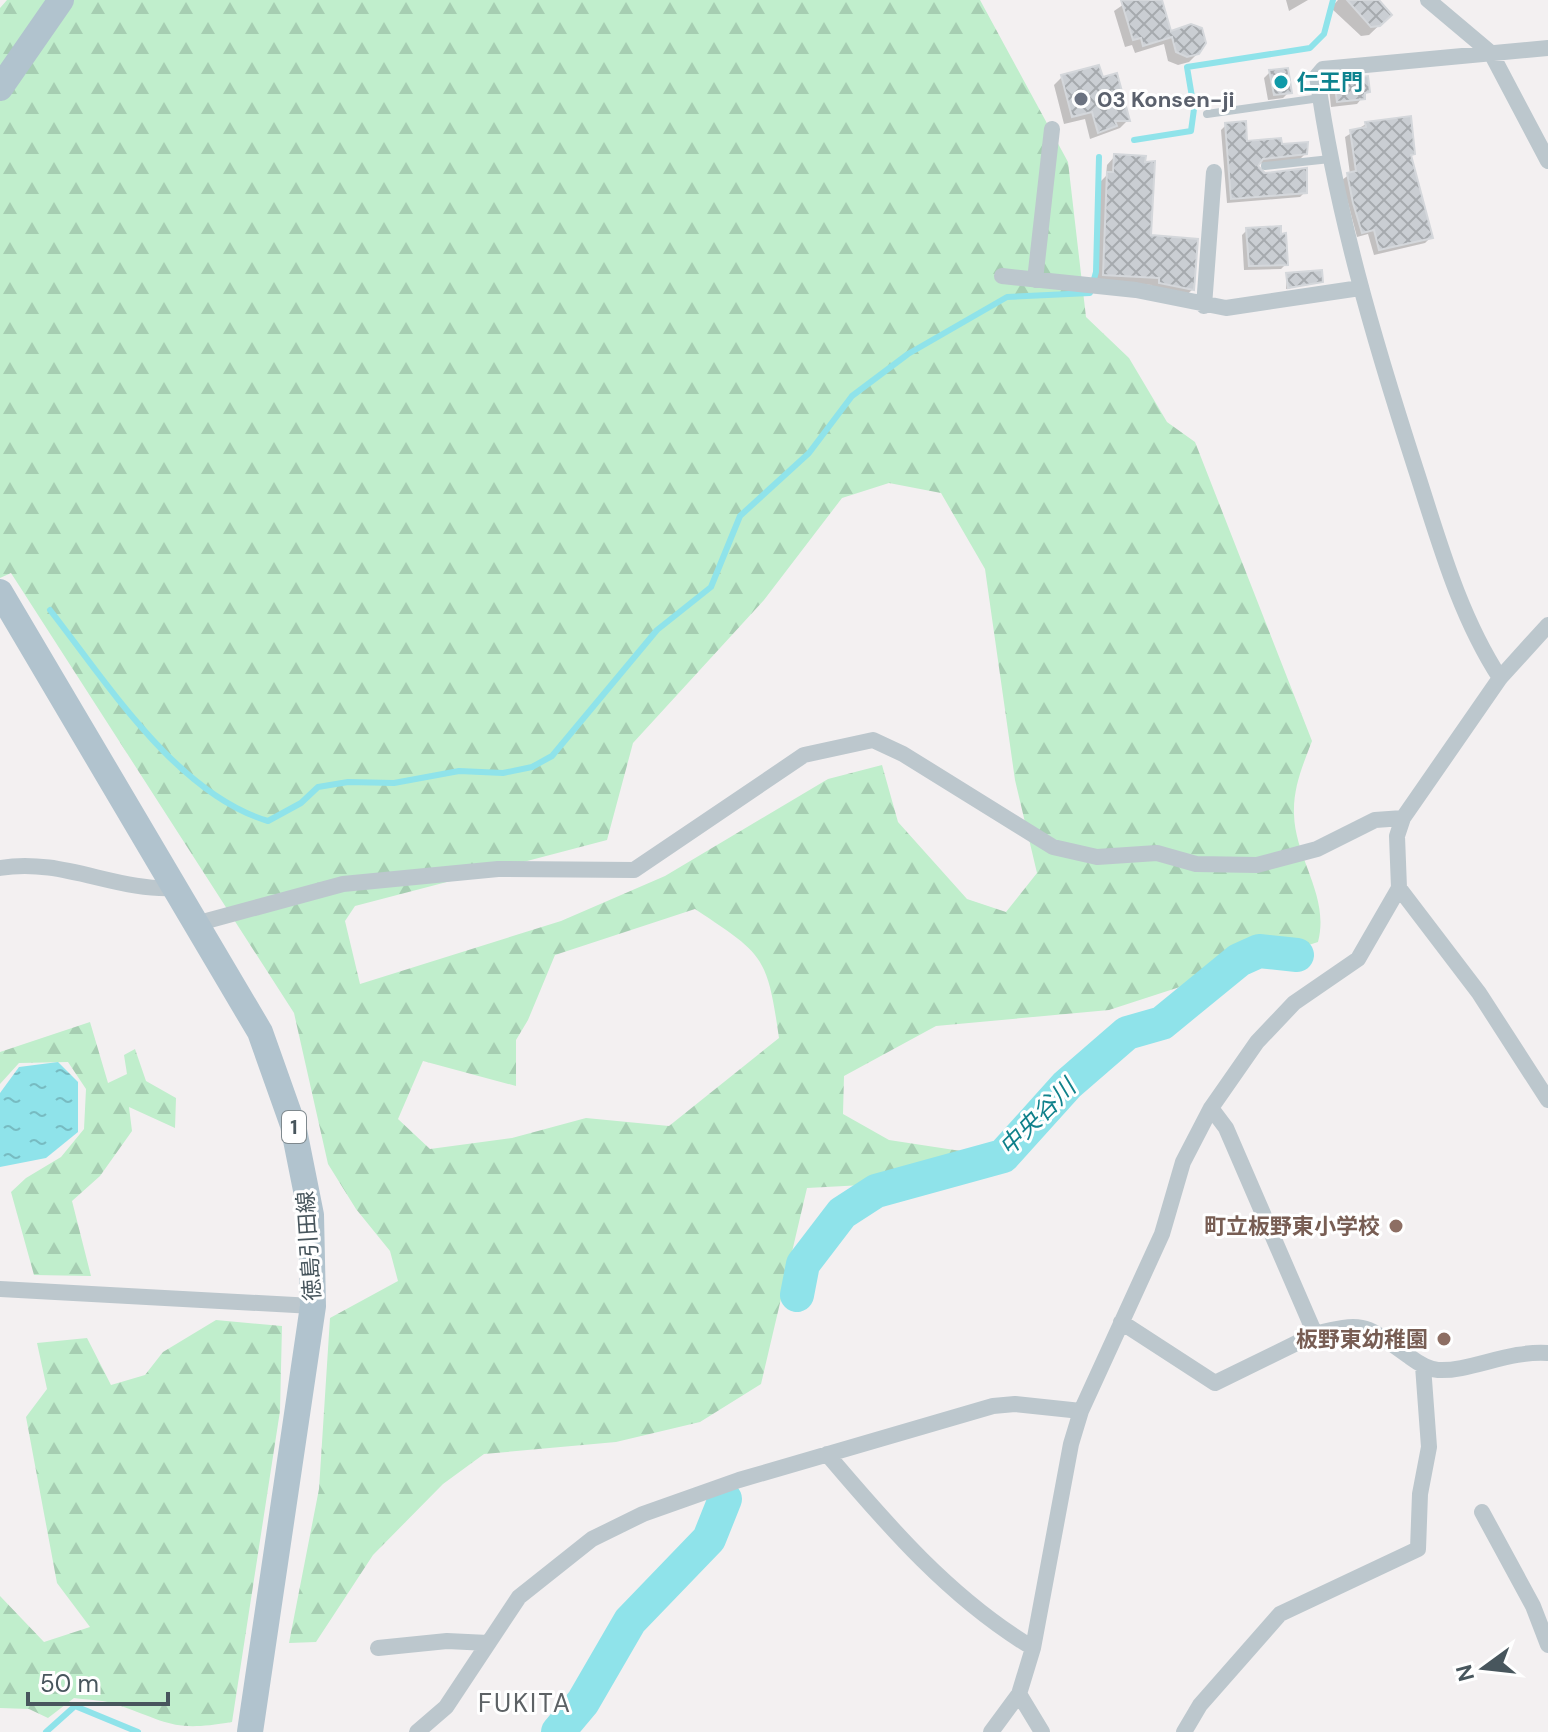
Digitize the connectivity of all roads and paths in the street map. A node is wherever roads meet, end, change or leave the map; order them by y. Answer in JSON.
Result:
{"nodes":[{"id":1,"x":61,"y":0,"type":"edge"},
{"id":2,"x":1428,"y":0,"type":"edge"},
{"id":3,"x":1548,"y":48,"type":"edge"},
{"id":4,"x":1491,"y":53,"type":"junction"},
{"id":5,"x":0,"y":88,"type":"edge"},
{"id":6,"x":1320,"y":98,"type":"junction"},
{"id":7,"x":1207,"y":114,"type":"dead end"},
{"id":8,"x":1052,"y":129,"type":"dead end"},
{"id":9,"x":1330,"y":159,"type":"junction"},
{"id":10,"x":1548,"y":161,"type":"edge"},
{"id":11,"x":1265,"y":166,"type":"dead end"},
{"id":12,"x":1214,"y":172,"type":"dead end"},
{"id":13,"x":1002,"y":276,"type":"dead end"},
{"id":14,"x":1035,"y":280,"type":"junction"},
{"id":15,"x":1360,"y":288,"type":"junction"},
{"id":16,"x":1204,"y":306,"type":"junction"},
{"id":17,"x":0,"y":592,"type":"edge"},
{"id":18,"x":1548,"y":625,"type":"edge"},
{"id":19,"x":1500,"y":678,"type":"junction"},
{"id":20,"x":1403,"y":818,"type":"junction"},
{"id":21,"x":0,"y":868,"type":"edge"},
{"id":22,"x":176,"y":888,"type":"junction"},
{"id":23,"x":1399,"y":888,"type":"junction"},
{"id":24,"x":199,"y":923,"type":"junction"},
{"id":25,"x":1548,"y":1100,"type":"edge"},
{"id":26,"x":1211,"y":1108,"type":"junction"},
{"id":27,"x":0,"y":1289,"type":"edge"},
{"id":28,"x":313,"y":1306,"type":"junction"},
{"id":29,"x":1121,"y":1322,"type":"junction"},
{"id":30,"x":1315,"y":1334,"type":"junction"},
{"id":31,"x":1548,"y":1353,"type":"edge"},
{"id":32,"x":1423,"y":1366,"type":"junction"},
{"id":33,"x":1081,"y":1411,"type":"junction"},
{"id":34,"x":827,"y":1454,"type":"junction"},
{"id":35,"x":1482,"y":1512,"type":"dead end"},
{"id":36,"x":488,"y":1643,"type":"junction"},
{"id":37,"x":1548,"y":1645,"type":"edge"},
{"id":38,"x":378,"y":1648,"type":"dead end"},
{"id":39,"x":1033,"y":1648,"type":"junction"},
{"id":40,"x":1019,"y":1694,"type":"junction"},
{"id":41,"x":250,"y":1732,"type":"edge"},
{"id":42,"x":417,"y":1732,"type":"edge"},
{"id":43,"x":991,"y":1732,"type":"edge"},
{"id":44,"x":1042,"y":1732,"type":"edge"},
{"id":45,"x":1184,"y":1732,"type":"edge"}],
"edges":[{"from":1,"to":5,"type":"main road"},
{"from":2,"to":4,"type":"street"},
{"from":3,"to":4,"type":"street"},
{"from":4,"to":6,"type":"street"},
{"from":4,"to":10,"type":"street"},
{"from":6,"to":7,"type":"lane"},
{"from":6,"to":9,"type":"street"},
{"from":8,"to":14,"type":"street"},
{"from":9,"to":11,"type":"lane"},
{"from":9,"to":15,"type":"street"},
{"from":12,"to":16,"type":"street"},
{"from":13,"to":14,"type":"street"},
{"from":14,"to":16,"type":"street"},
{"from":15,"to":16,"type":"street"},
{"from":15,"to":19,"type":"street"},
{"from":17,"to":22,"type":"main road","name":"徳島引田線","number":"1"},
{"from":18,"to":19,"type":"street"},
{"from":19,"to":20,"type":"street"},
{"from":20,"to":23,"type":"street"},
{"from":20,"to":24,"type":"street"},
{"from":21,"to":22,"type":"street"},
{"from":22,"to":24,"type":"main road","name":"徳島引田線","number":"1"},
{"from":23,"to":25,"type":"street"},
{"from":23,"to":26,"type":"street"},
{"from":24,"to":28,"type":"main road","name":"徳島引田線","number":"1"},
{"from":26,"to":29,"type":"street"},
{"from":26,"to":30,"type":"street"},
{"from":27,"to":28,"type":"street"},
{"from":28,"to":41,"type":"main road","name":"徳島引田線","number":"1"},
{"from":29,"to":30,"type":"street"},
{"from":29,"to":33,"type":"street"},
{"from":30,"to":32,"type":"street"},
{"from":31,"to":32,"type":"street"},
{"from":32,"to":45,"type":"street"},
{"from":33,"to":34,"type":"street"},
{"from":33,"to":39,"type":"street"},
{"from":34,"to":36,"type":"street"},
{"from":34,"to":39,"type":"street"},
{"from":35,"to":37,"type":"street"},
{"from":36,"to":38,"type":"street"},
{"from":36,"to":42,"type":"street"},
{"from":39,"to":40,"type":"street"},
{"from":40,"to":43,"type":"street"},
{"from":40,"to":44,"type":"street"}]}
